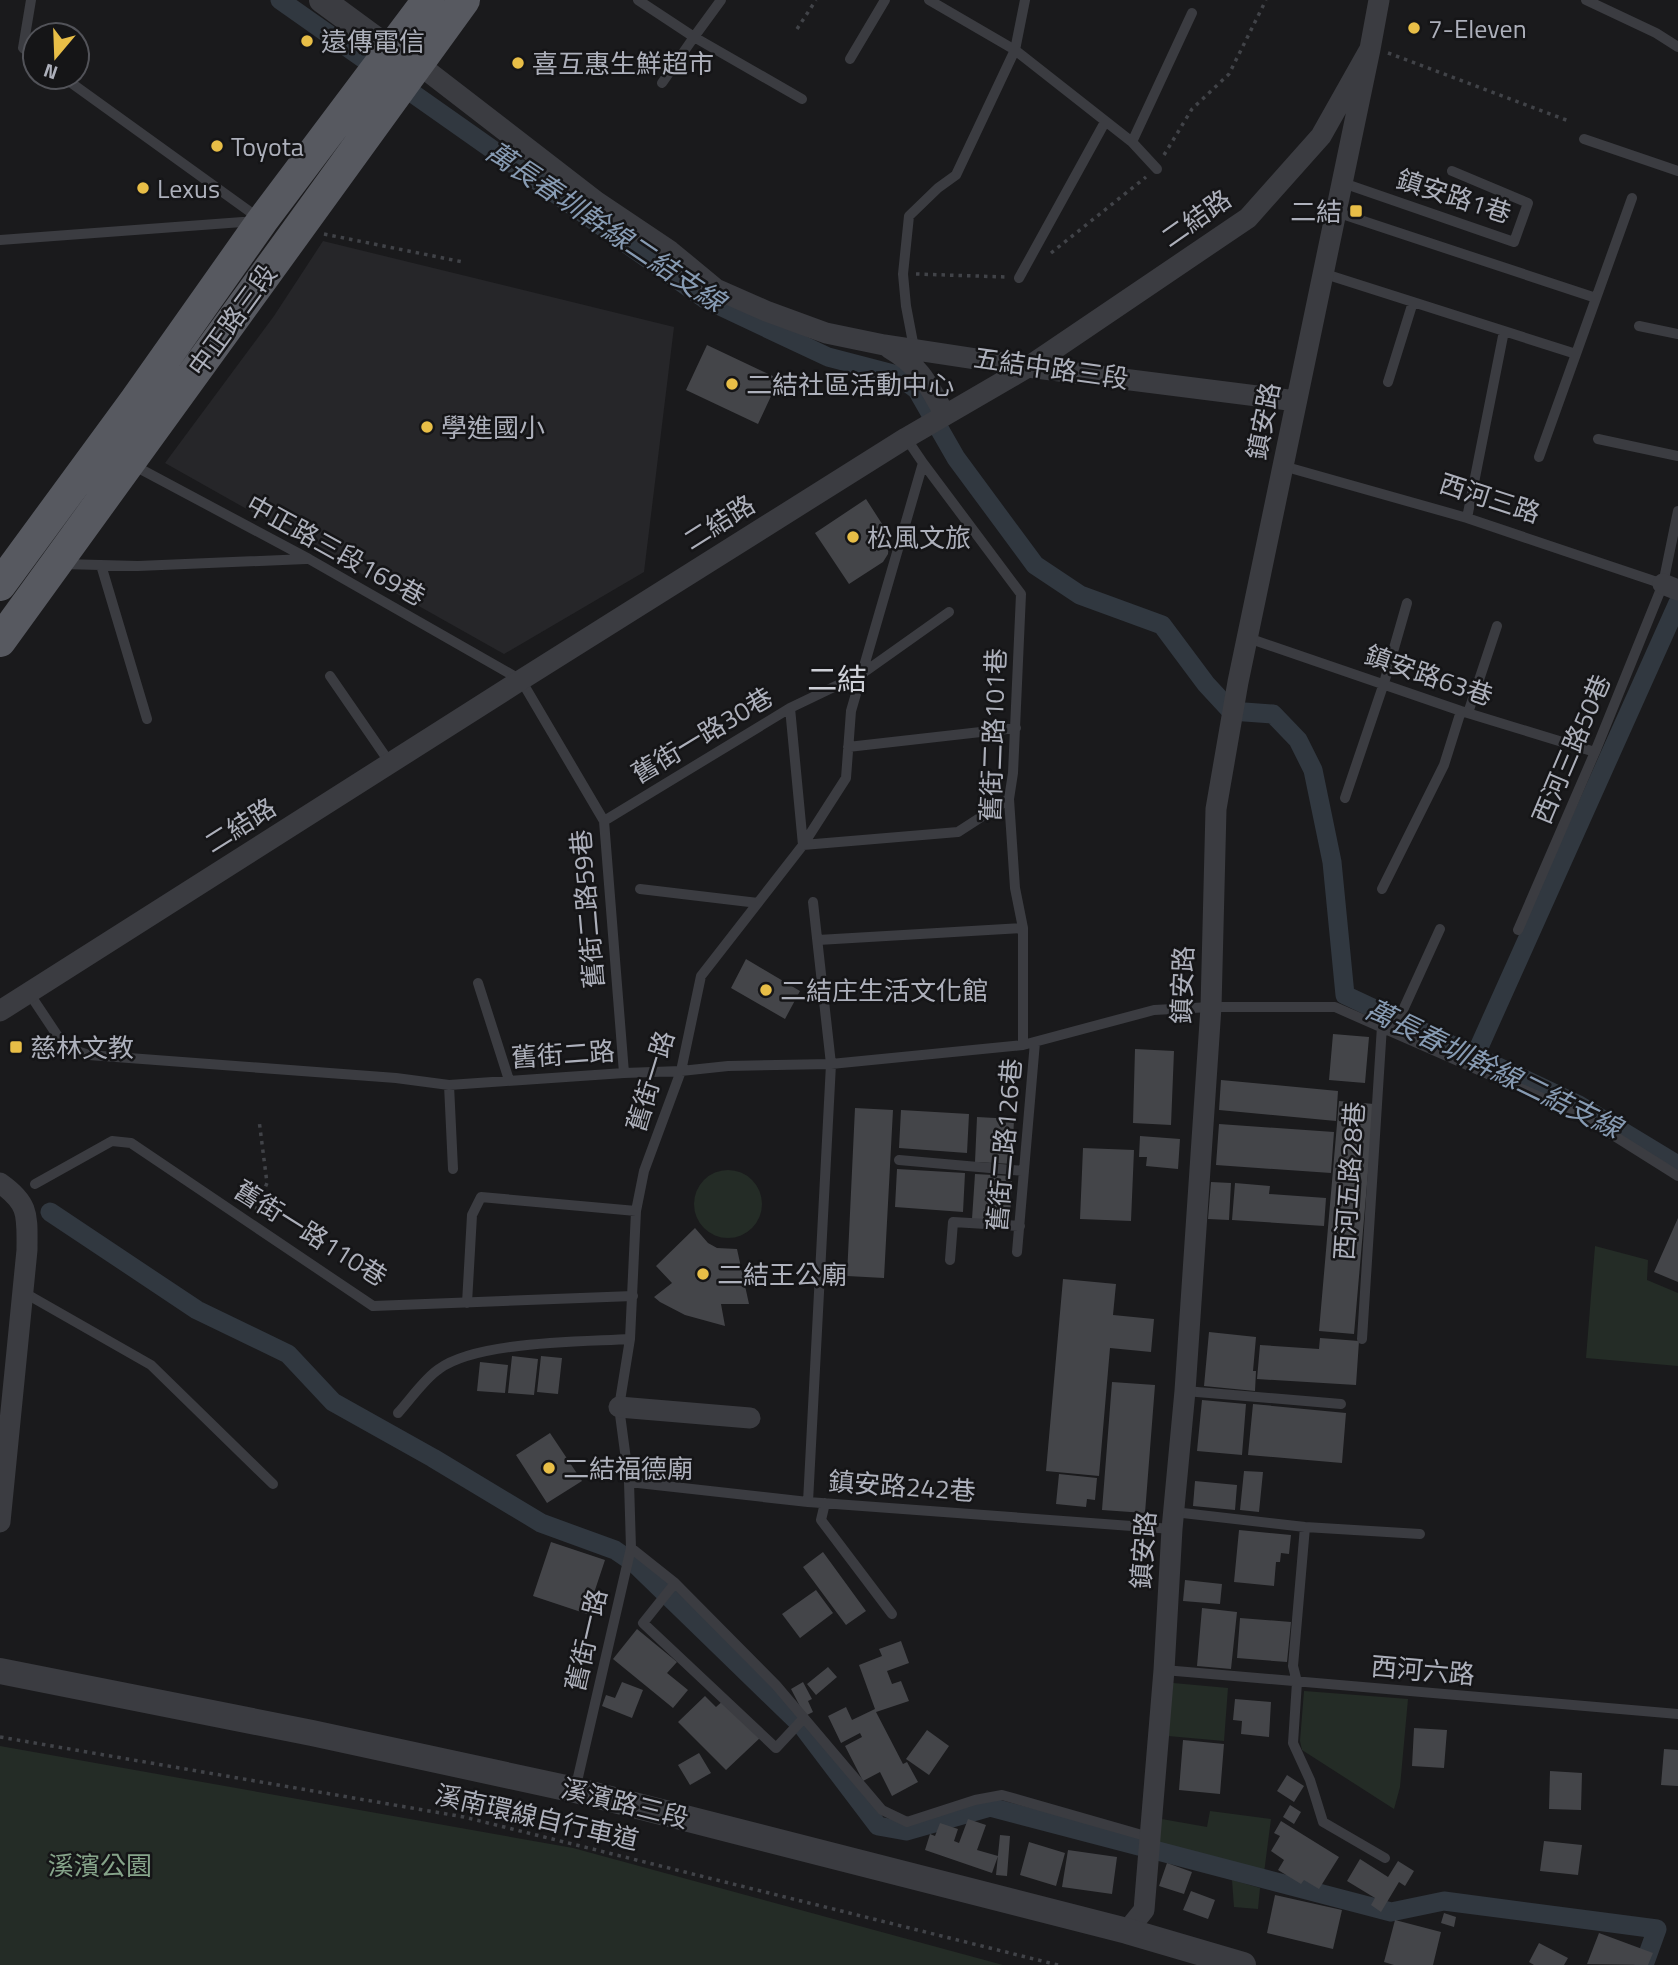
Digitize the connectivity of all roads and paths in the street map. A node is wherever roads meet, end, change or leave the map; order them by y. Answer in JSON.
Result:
{"nodes":[{"id":1,"x":31,"y":0,"type":"edge"},
{"id":2,"x":322,"y":0,"type":"edge"},
{"id":3,"x":428,"y":0,"type":"edge"},
{"id":4,"x":464,"y":0,"type":"edge"},
{"id":5,"x":638,"y":0,"type":"edge"},
{"id":6,"x":721,"y":0,"type":"edge"},
{"id":7,"x":816,"y":0,"type":"edge"},
{"id":8,"x":885,"y":0,"type":"edge"},
{"id":9,"x":929,"y":0,"type":"edge"},
{"id":10,"x":1026,"y":0,"type":"edge"},
{"id":11,"x":1379,"y":0,"type":"edge"},
{"id":12,"x":1586,"y":0,"type":"edge"},
{"id":13,"x":1192,"y":13,"type":"dead end"},
{"id":14,"x":28,"y":21,"type":"edge"},
{"id":15,"x":797,"y":29,"type":"dead end"},
{"id":16,"x":694,"y":37,"type":"junction"},
{"id":17,"x":1678,"y":47,"type":"edge"},
{"id":18,"x":1370,"y":49,"type":"junction"},
{"id":19,"x":1015,"y":50,"type":"junction"},
{"id":20,"x":404,"y":57,"type":"junction"},
{"id":21,"x":850,"y":59,"type":"dead end"},
{"id":22,"x":662,"y":83,"type":"dead end"},
{"id":23,"x":82,"y":91,"type":"edge"},
{"id":24,"x":802,"y":99,"type":"dead end"},
{"id":25,"x":1569,"y":121,"type":"dead end"},
{"id":26,"x":1105,"y":122,"type":"junction"},
{"id":27,"x":1584,"y":139,"type":"dead end"},
{"id":28,"x":1132,"y":142,"type":"junction"},
{"id":29,"x":1157,"y":169,"type":"dead end"},
{"id":30,"x":1452,"y":171,"type":"dead end"},
{"id":31,"x":1678,"y":171,"type":"edge"},
{"id":32,"x":1343,"y":183,"type":"junction"},
{"id":33,"x":1632,"y":198,"type":"dead end"},
{"id":34,"x":1336,"y":212,"type":"junction"},
{"id":35,"x":262,"y":220,"type":"junction"},
{"id":36,"x":298,"y":229,"type":"junction"},
{"id":37,"x":0,"y":240,"type":"edge"},
{"id":38,"x":463,"y":262,"type":"dead end"},
{"id":39,"x":1322,"y":273,"type":"junction"},
{"id":40,"x":903,"y":274,"type":"junction"},
{"id":41,"x":1019,"y":278,"type":"joint"},
{"id":42,"x":1596,"y":298,"type":"junction"},
{"id":43,"x":1413,"y":302,"type":"junction"},
{"id":44,"x":1639,"y":326,"type":"dead end"},
{"id":45,"x":1504,"y":331,"type":"junction"},
{"id":46,"x":1678,"y":334,"type":"edge"},
{"id":47,"x":884,"y":345,"type":"junction"},
{"id":48,"x":914,"y":348,"type":"junction"},
{"id":49,"x":1576,"y":354,"type":"junction"},
{"id":50,"x":1028,"y":367,"type":"junction"},
{"id":51,"x":155,"y":371,"type":"junction"},
{"id":52,"x":1388,"y":382,"type":"dead end"},
{"id":53,"x":182,"y":389,"type":"junction"},
{"id":54,"x":1296,"y":401,"type":"junction"},
{"id":55,"x":928,"y":425,"type":"junction"},
{"id":56,"x":1598,"y":439,"type":"dead end"},
{"id":57,"x":1678,"y":456,"type":"edge"},
{"id":58,"x":1538,"y":457,"type":"dead end"},
{"id":59,"x":128,"y":463,"type":"junction"},
{"id":60,"x":923,"y":463,"type":"junction"},
{"id":61,"x":1283,"y":466,"type":"junction"},
{"id":62,"x":1678,"y":511,"type":"edge"},
{"id":63,"x":1467,"y":518,"type":"junction"},
{"id":64,"x":309,"y":559,"type":"junction"},
{"id":65,"x":57,"y":564,"type":"junction"},
{"id":66,"x":101,"y":565,"type":"junction"},
{"id":67,"x":1,"y":583,"type":"edge"},
{"id":68,"x":1671,"y":587,"type":"edge"},
{"id":69,"x":1407,"y":603,"type":"dead end"},
{"id":70,"x":949,"y":612,"type":"dead end"},
{"id":71,"x":1497,"y":626,"type":"dead end"},
{"id":72,"x":1248,"y":638,"type":"junction"},
{"id":73,"x":0,"y":641,"type":"edge"},
{"id":74,"x":863,"y":673,"type":"junction"},
{"id":75,"x":330,"y":676,"type":"dead end"},
{"id":76,"x":521,"y":680,"type":"junction"},
{"id":77,"x":1384,"y":683,"type":"junction"},
{"id":78,"x":790,"y":708,"type":"junction"},
{"id":79,"x":1465,"y":712,"type":"junction"},
{"id":80,"x":147,"y":719,"type":"dead end"},
{"id":81,"x":1016,"y":728,"type":"junction"},
{"id":82,"x":848,"y":747,"type":"junction"},
{"id":83,"x":1595,"y":752,"type":"junction"},
{"id":84,"x":390,"y":763,"type":"junction"},
{"id":85,"x":1345,"y":798,"type":"dead end"},
{"id":86,"x":1009,"y":799,"type":"junction"},
{"id":87,"x":604,"y":821,"type":"junction"},
{"id":88,"x":803,"y":845,"type":"junction"},
{"id":89,"x":640,"y":889,"type":"dead end"},
{"id":90,"x":1382,"y":889,"type":"dead end"},
{"id":91,"x":813,"y":902,"type":"dead end"},
{"id":92,"x":758,"y":903,"type":"junction"},
{"id":93,"x":1023,"y":928,"type":"junction"},
{"id":94,"x":1440,"y":929,"type":"dead end"},
{"id":95,"x":1518,"y":930,"type":"dead end"},
{"id":96,"x":818,"y":940,"type":"junction"},
{"id":97,"x":478,"y":983,"type":"dead end"},
{"id":98,"x":29,"y":993,"type":"junction"},
{"id":99,"x":1211,"y":1007,"type":"junction"},
{"id":100,"x":0,"y":1011,"type":"edge"},
{"id":101,"x":1382,"y":1027,"type":"junction"},
{"id":102,"x":1393,"y":1032,"type":"junction"},
{"id":103,"x":1035,"y":1042,"type":"junction"},
{"id":104,"x":1023,"y":1045,"type":"junction"},
{"id":105,"x":831,"y":1064,"type":"junction"},
{"id":106,"x":681,"y":1071,"type":"junction"},
{"id":107,"x":624,"y":1073,"type":"junction"},
{"id":108,"x":509,"y":1080,"type":"junction"},
{"id":109,"x":449,"y":1084,"type":"junction"},
{"id":110,"x":259,"y":1120,"type":"dead end"},
{"id":111,"x":899,"y":1160,"type":"dead end"},
{"id":112,"x":453,"y":1169,"type":"dead end"},
{"id":113,"x":1024,"y":1171,"type":"junction"},
{"id":114,"x":1678,"y":1176,"type":"edge"},
{"id":115,"x":36,"y":1184,"type":"joint"},
{"id":116,"x":8,"y":1189,"type":"edge"},
{"id":117,"x":636,"y":1211,"type":"junction"},
{"id":118,"x":251,"y":1224,"type":"junction"},
{"id":119,"x":1020,"y":1226,"type":"junction"},
{"id":120,"x":1017,"y":1252,"type":"dead end"},
{"id":121,"x":950,"y":1259,"type":"dead end"},
{"id":122,"x":23,"y":1292,"type":"junction"},
{"id":123,"x":633,"y":1296,"type":"junction"},
{"id":124,"x":467,"y":1303,"type":"junction"},
{"id":125,"x":631,"y":1339,"type":"junction"},
{"id":126,"x":1362,"y":1339,"type":"dead end"},
{"id":127,"x":1185,"y":1391,"type":"junction"},
{"id":128,"x":1341,"y":1404,"type":"dead end"},
{"id":129,"x":619,"y":1407,"type":"junction"},
{"id":130,"x":398,"y":1413,"type":"dead end"},
{"id":131,"x":750,"y":1418,"type":"dead end"},
{"id":132,"x":629,"y":1482,"type":"junction"},
{"id":133,"x":273,"y":1484,"type":"dead end"},
{"id":134,"x":808,"y":1502,"type":"junction"},
{"id":135,"x":825,"y":1503,"type":"junction"},
{"id":136,"x":1173,"y":1520,"type":"junction"},
{"id":137,"x":0,"y":1522,"type":"edge"},
{"id":138,"x":1306,"y":1527,"type":"junction"},
{"id":139,"x":1420,"y":1534,"type":"dead end"},
{"id":140,"x":631,"y":1548,"type":"junction"},
{"id":141,"x":675,"y":1583,"type":"junction"},
{"id":142,"x":892,"y":1614,"type":"dead end"},
{"id":143,"x":1164,"y":1670,"type":"junction"},
{"id":144,"x":0,"y":1671,"type":"edge"},
{"id":145,"x":1297,"y":1682,"type":"junction"},
{"id":146,"x":1678,"y":1714,"type":"edge"},
{"id":147,"x":803,"y":1719,"type":"junction"},
{"id":148,"x":0,"y":1737,"type":"edge"},
{"id":149,"x":575,"y":1790,"type":"junction"},
{"id":150,"x":1149,"y":1837,"type":"junction"},
{"id":151,"x":1385,"y":1858,"type":"dead end"},
{"id":152,"x":1127,"y":1931,"type":"junction"},
{"id":153,"x":1058,"y":1965,"type":"edge"},
{"id":154,"x":1243,"y":1965,"type":"edge"}],
"edges":[{"from":1,"to":14,"type":"lane"},
{"from":2,"to":20,"type":"street","name":"五結中路三段"},
{"from":3,"to":20,"type":"main road","name":"中正路三段"},
{"from":4,"to":20,"type":"main road","name":"中正路三段"},
{"from":5,"to":16,"type":"lane"},
{"from":6,"to":16,"type":"lane"},
{"from":7,"to":15,"type":"path"},
{"from":8,"to":21,"type":"lane"},
{"from":9,"to":19,"type":"lane"},
{"from":10,"to":19,"type":"lane"},
{"from":11,"to":18,"type":"street","name":"二結路"},
{"from":12,"to":17,"type":"lane"},
{"from":13,"to":28,"type":"lane"},
{"from":16,"to":22,"type":"lane"},
{"from":16,"to":24,"type":"lane"},
{"from":18,"to":25,"type":"path"},
{"from":18,"to":32,"type":"street","name":"鎮安路"},
{"from":18,"to":50,"type":"street","name":"二結路"},
{"from":19,"to":26,"type":"lane"},
{"from":19,"to":40,"type":"lane"},
{"from":20,"to":35,"type":"main road","name":"中正路三段"},
{"from":20,"to":36,"type":"main road","name":"中正路三段"},
{"from":20,"to":47,"type":"street","name":"五結中路三段"},
{"from":23,"to":35,"type":"lane"},
{"from":26,"to":28,"type":"lane"},
{"from":26,"to":41,"type":"lane"},
{"from":27,"to":31,"type":"lane"},
{"from":28,"to":29,"type":"lane"},
{"from":30,"to":32,"type":"lane","name":"鎮安路1巷"},
{"from":32,"to":34,"type":"street","name":"鎮安路"},
{"from":33,"to":42,"type":"lane"},
{"from":34,"to":39,"type":"street","name":"鎮安路"},
{"from":34,"to":42,"type":"lane"},
{"from":35,"to":37,"type":"lane"},
{"from":35,"to":51,"type":"main road","name":"中正路三段"},
{"from":36,"to":38,"type":"path"},
{"from":36,"to":53,"type":"main road","name":"中正路三段"},
{"from":39,"to":43,"type":"lane"},
{"from":39,"to":54,"type":"street","name":"鎮安路"},
{"from":40,"to":41,"type":"path"},
{"from":40,"to":48,"type":"lane"},
{"from":42,"to":49,"type":"lane"},
{"from":43,"to":45,"type":"lane"},
{"from":43,"to":52,"type":"lane"},
{"from":44,"to":46,"type":"lane"},
{"from":45,"to":49,"type":"lane"},
{"from":45,"to":63,"type":"lane"},
{"from":47,"to":48,"type":"street","name":"五結中路三段"},
{"from":47,"to":55,"type":"street"},
{"from":48,"to":50,"type":"street","name":"五結中路三段"},
{"from":49,"to":58,"type":"lane"},
{"from":50,"to":54,"type":"street","name":"五結中路三段"},
{"from":50,"to":55,"type":"street","name":"二結路"},
{"from":51,"to":53,"type":"main road"},
{"from":51,"to":67,"type":"main road","name":"中正路三段"},
{"from":53,"to":59,"type":"main road","name":"中正路三段"},
{"from":54,"to":61,"type":"street","name":"鎮安路"},
{"from":55,"to":60,"type":"lane"},
{"from":55,"to":76,"type":"street","name":"二結路"},
{"from":56,"to":57,"type":"lane"},
{"from":59,"to":64,"type":"lane","name":"中正路三段169巷"},
{"from":59,"to":65,"type":"main road","name":"中正路三段"},
{"from":60,"to":74,"type":"lane","name":"舊街一路"},
{"from":60,"to":81,"type":"lane","name":"舊街二路101巷"},
{"from":61,"to":63,"type":"lane","name":"西河三路"},
{"from":61,"to":72,"type":"street","name":"鎮安路"},
{"from":62,"to":68,"type":"lane","name":"西河三路50巷"},
{"from":63,"to":68,"type":"lane","name":"西河三路"},
{"from":64,"to":66,"type":"lane"},
{"from":64,"to":76,"type":"lane","name":"中正路三段169巷"},
{"from":65,"to":66,"type":"lane"},
{"from":65,"to":73,"type":"main road","name":"中正路三段"},
{"from":66,"to":80,"type":"lane"},
{"from":68,"to":83,"type":"lane","name":"西河三路50巷"},
{"from":69,"to":77,"type":"lane"},
{"from":70,"to":74,"type":"lane","name":"舊街一路30巷"},
{"from":71,"to":79,"type":"lane"},
{"from":72,"to":77,"type":"lane","name":"鎮安路63巷"},
{"from":72,"to":99,"type":"street","name":"鎮安路"},
{"from":74,"to":78,"type":"lane","name":"舊街一路30巷"},
{"from":74,"to":82,"type":"lane","name":"舊街一路"},
{"from":75,"to":84,"type":"lane"},
{"from":76,"to":84,"type":"street","name":"二結路"},
{"from":76,"to":87,"type":"lane","name":"舊街二路59巷"},
{"from":77,"to":79,"type":"lane","name":"鎮安路63巷"},
{"from":77,"to":85,"type":"lane"},
{"from":78,"to":87,"type":"lane","name":"舊街一路30巷"},
{"from":78,"to":88,"type":"lane"},
{"from":79,"to":83,"type":"lane","name":"鎮安路63巷"},
{"from":79,"to":90,"type":"lane"},
{"from":81,"to":82,"type":"lane"},
{"from":81,"to":86,"type":"lane","name":"舊街二路101巷"},
{"from":82,"to":88,"type":"lane","name":"舊街一路"},
{"from":83,"to":95,"type":"lane","name":"西河三路50巷"},
{"from":84,"to":98,"type":"street","name":"二結路"},
{"from":86,"to":88,"type":"lane"},
{"from":86,"to":93,"type":"lane","name":"舊街二路101巷"},
{"from":87,"to":107,"type":"lane","name":"舊街二路59巷"},
{"from":88,"to":92,"type":"lane","name":"舊街一路"},
{"from":89,"to":92,"type":"lane"},
{"from":91,"to":96,"type":"lane"},
{"from":92,"to":106,"type":"lane","name":"舊街一路"},
{"from":93,"to":96,"type":"lane"},
{"from":93,"to":104,"type":"lane","name":"舊街二路101巷"},
{"from":94,"to":102,"type":"lane"},
{"from":96,"to":105,"type":"lane"},
{"from":97,"to":108,"type":"lane"},
{"from":98,"to":100,"type":"street","name":"二結路"},
{"from":98,"to":109,"type":"lane","name":"舊街二路"},
{"from":99,"to":101,"type":"lane","name":"舊街二路"},
{"from":99,"to":103,"type":"lane","name":"舊街二路"},
{"from":99,"to":127,"type":"street","name":"鎮安路"},
{"from":101,"to":102,"type":"lane","name":"舊街二路"},
{"from":101,"to":126,"type":"lane","name":"西河五路28巷"},
{"from":102,"to":114,"type":"lane","name":"舊街二路"},
{"from":103,"to":104,"type":"lane","name":"舊街二路"},
{"from":103,"to":113,"type":"lane","name":"舊街二路126巷"},
{"from":104,"to":105,"type":"lane","name":"舊街二路"},
{"from":105,"to":106,"type":"lane","name":"舊街二路"},
{"from":105,"to":134,"type":"lane"},
{"from":106,"to":107,"type":"lane","name":"舊街二路"},
{"from":106,"to":117,"type":"lane","name":"舊街一路"},
{"from":107,"to":108,"type":"lane","name":"舊街二路"},
{"from":108,"to":109,"type":"lane","name":"舊街二路"},
{"from":109,"to":112,"type":"lane"},
{"from":110,"to":118,"type":"path"},
{"from":111,"to":113,"type":"lane"},
{"from":113,"to":119,"type":"lane","name":"舊街二路126巷"},
{"from":115,"to":116,"type":"street"},
{"from":115,"to":118,"type":"lane","name":"舊街一路110巷"},
{"from":116,"to":122,"type":"street"},
{"from":117,"to":123,"type":"lane","name":"舊街一路"},
{"from":117,"to":124,"type":"lane"},
{"from":118,"to":124,"type":"lane","name":"舊街一路110巷"},
{"from":119,"to":120,"type":"lane","name":"舊街二路126巷"},
{"from":119,"to":121,"type":"lane"},
{"from":122,"to":133,"type":"lane"},
{"from":122,"to":137,"type":"street"},
{"from":123,"to":124,"type":"lane","name":"舊街一路110巷"},
{"from":123,"to":125,"type":"lane","name":"舊街一路"},
{"from":125,"to":129,"type":"lane","name":"舊街一路"},
{"from":125,"to":130,"type":"lane"},
{"from":127,"to":128,"type":"lane"},
{"from":127,"to":136,"type":"street","name":"鎮安路"},
{"from":129,"to":131,"type":"street"},
{"from":129,"to":132,"type":"lane","name":"舊街一路"},
{"from":132,"to":134,"type":"lane","name":"鎮安路242巷"},
{"from":132,"to":140,"type":"lane","name":"舊街一路"},
{"from":134,"to":135,"type":"lane","name":"鎮安路242巷"},
{"from":135,"to":136,"type":"lane","name":"鎮安路242巷"},
{"from":135,"to":142,"type":"lane"},
{"from":136,"to":138,"type":"lane","name":"鎮安路242巷"},
{"from":136,"to":143,"type":"street","name":"鎮安路"},
{"from":138,"to":139,"type":"lane","name":"鎮安路242巷"},
{"from":138,"to":145,"type":"lane"},
{"from":140,"to":141,"type":"lane"},
{"from":140,"to":149,"type":"lane","name":"舊街一路"},
{"from":141,"to":147,"type":"lane"},
{"from":141,"to":147,"type":"lane"},
{"from":143,"to":145,"type":"lane","name":"西河六路"},
{"from":143,"to":150,"type":"street","name":"鎮安路"},
{"from":144,"to":149,"type":"street","name":"溪濱路三段"},
{"from":145,"to":146,"type":"lane","name":"西河六路"},
{"from":145,"to":151,"type":"lane"},
{"from":147,"to":150,"type":"lane"},
{"from":148,"to":153,"type":"path","name":"溪南環線自行車道"},
{"from":149,"to":152,"type":"street","name":"溪濱路三段"},
{"from":150,"to":152,"type":"street","name":"鎮安路"},
{"from":152,"to":154,"type":"street","name":"溪濱路三段"}]}
